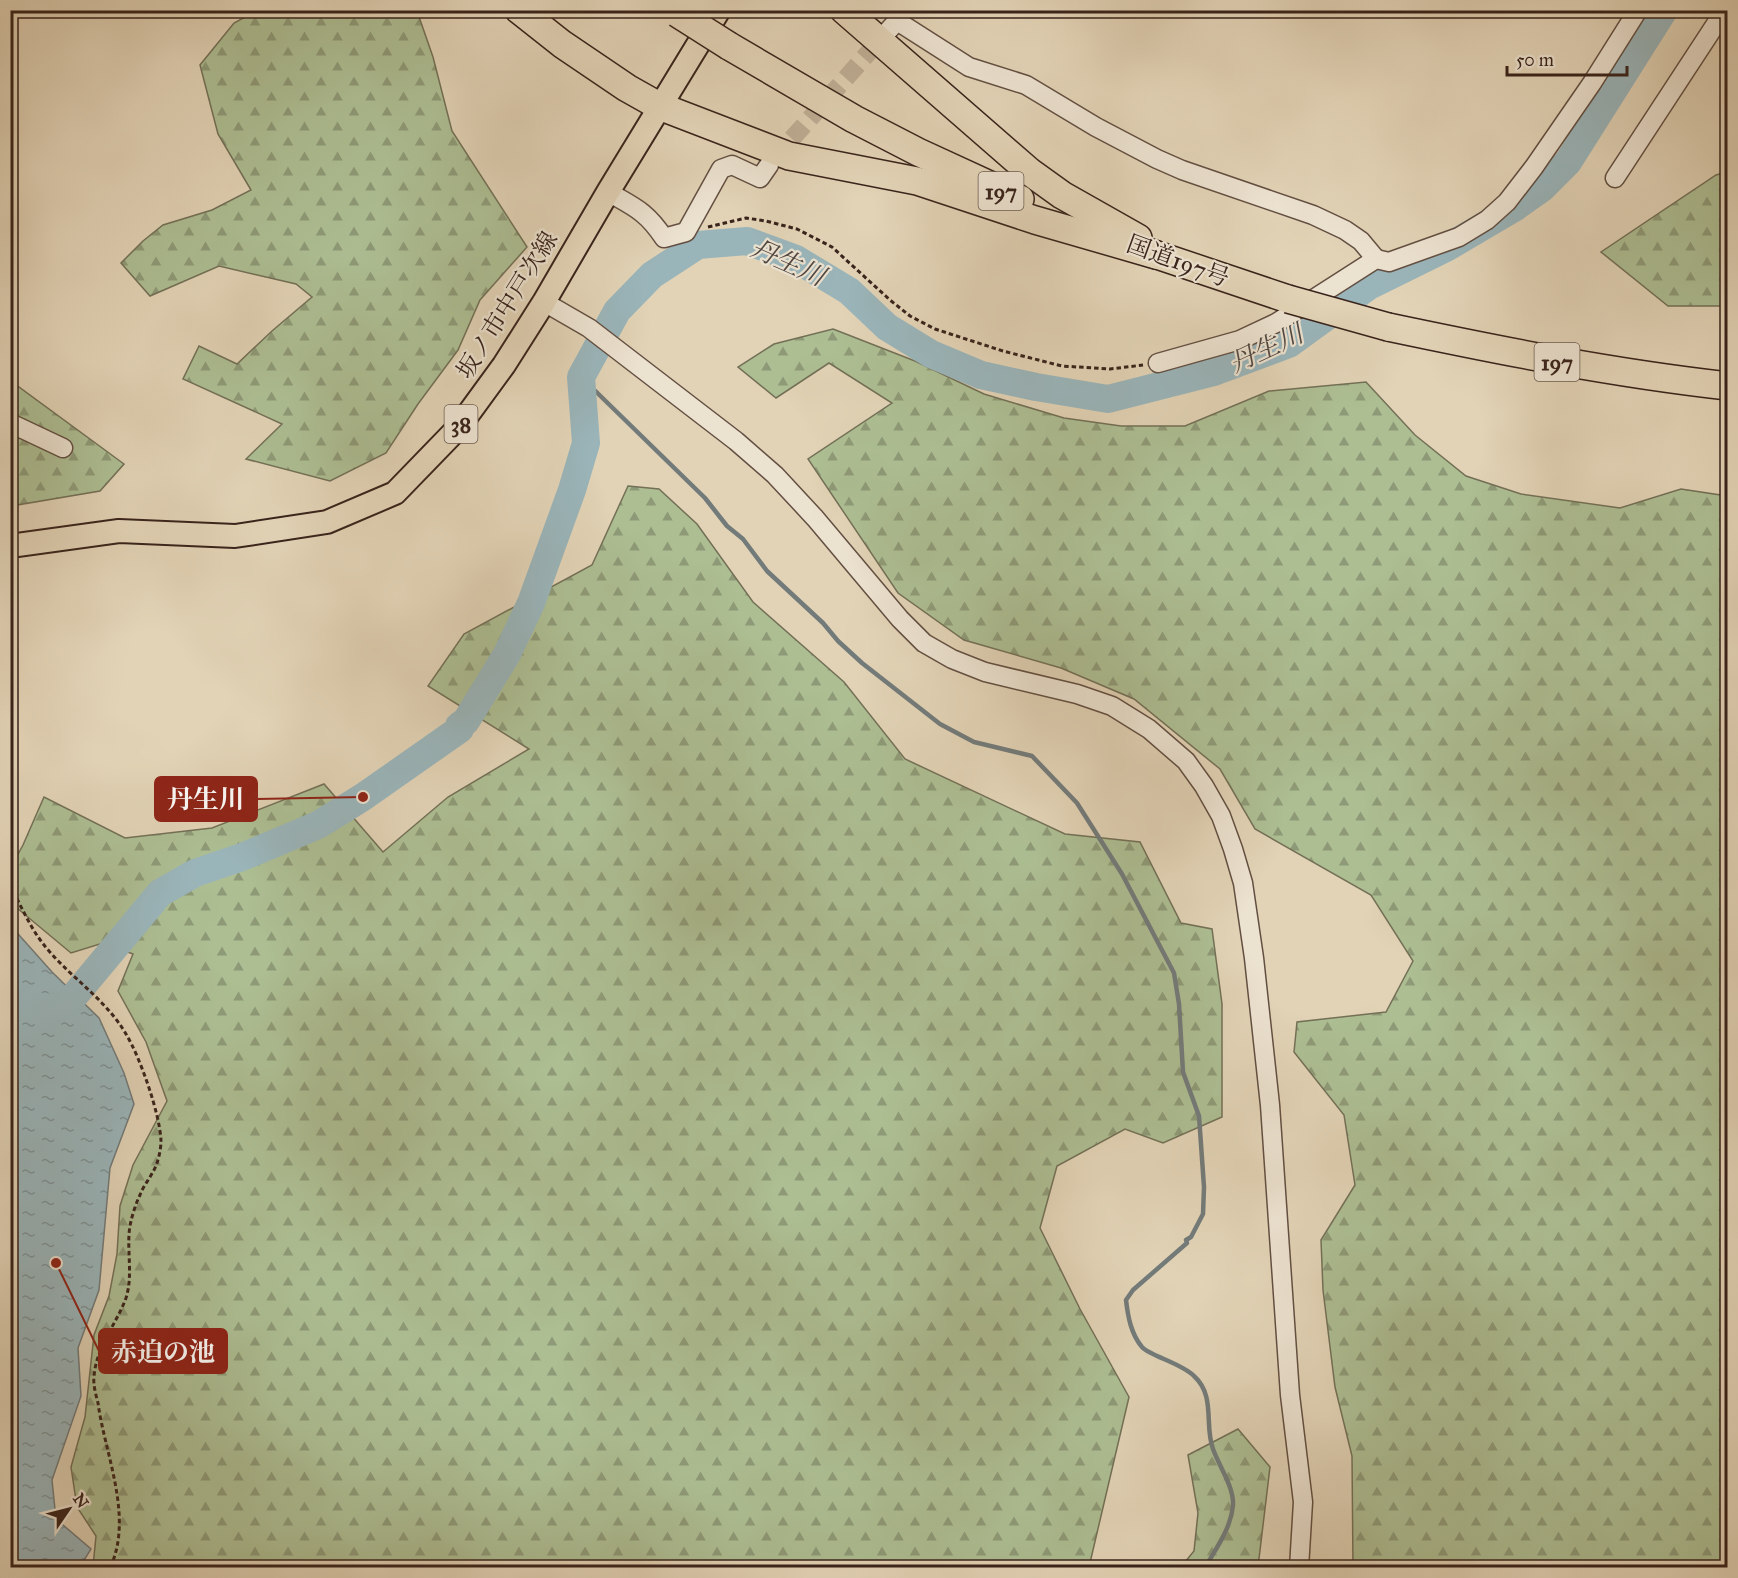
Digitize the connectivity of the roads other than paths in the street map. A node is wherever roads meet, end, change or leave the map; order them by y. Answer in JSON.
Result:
{"nodes":[{"id":1,"x":519,"y":10,"type":"edge"},
{"id":2,"x":719,"y":10,"type":"edge"},
{"id":3,"x":844,"y":10,"type":"edge"},
{"id":4,"x":1638,"y":10,"type":"edge"},
{"id":5,"x":1725,"y":10,"type":"edge"},
{"id":6,"x":675,"y":12,"type":"edge"},
{"id":7,"x":887,"y":32,"type":"tunnel mouth"},
{"id":8,"x":659,"y":106,"type":"junction"},
{"id":9,"x":769,"y":165,"type":"tunnel mouth"},
{"id":10,"x":1615,"y":178,"type":"dead end"},
{"id":11,"x":608,"y":192,"type":"junction"},
{"id":12,"x":1156,"y":255,"type":"junction"},
{"id":13,"x":1376,"y":259,"type":"junction"},
{"id":14,"x":1288,"y":299,"type":"junction"},
{"id":15,"x":544,"y":302,"type":"junction"},
{"id":16,"x":1158,"y":363,"type":"road end"},
{"id":17,"x":1728,"y":386,"type":"edge"},
{"id":18,"x":10,"y":423,"type":"edge"},
{"id":19,"x":63,"y":448,"type":"dead end"},
{"id":20,"x":10,"y":546,"type":"edge"},
{"id":21,"x":1299,"y":1568,"type":"edge"}],
"edges":[{"from":1,"to":8,"type":"highway"},
{"from":2,"to":8,"type":"main road","name":"坂ノ市中戸次線","number":"38"},
{"from":3,"to":14,"type":"highway"},
{"from":4,"to":13,"type":"street"},
{"from":5,"to":10,"type":"street"},
{"from":6,"to":12,"type":"highway","name":"国道197号","number":"197","bridge":true},
{"from":7,"to":13,"type":"street"},
{"from":8,"to":11,"type":"main road","name":"坂ノ市中戸次線","number":"38"},
{"from":8,"to":12,"type":"highway"},
{"from":9,"to":11,"type":"street"},
{"from":11,"to":15,"type":"main road","name":"坂ノ市中戸次線","number":"38"},
{"from":12,"to":14,"type":"highway","name":"国道197号","number":"197"},
{"from":13,"to":16,"type":"street"},
{"from":14,"to":17,"type":"highway","name":"国道197号","number":"197","bridge":true},
{"from":15,"to":20,"type":"main road","name":"坂ノ市中戸次線","number":"38"},
{"from":15,"to":21,"type":"street"},
{"from":18,"to":19,"type":"street"}]}
